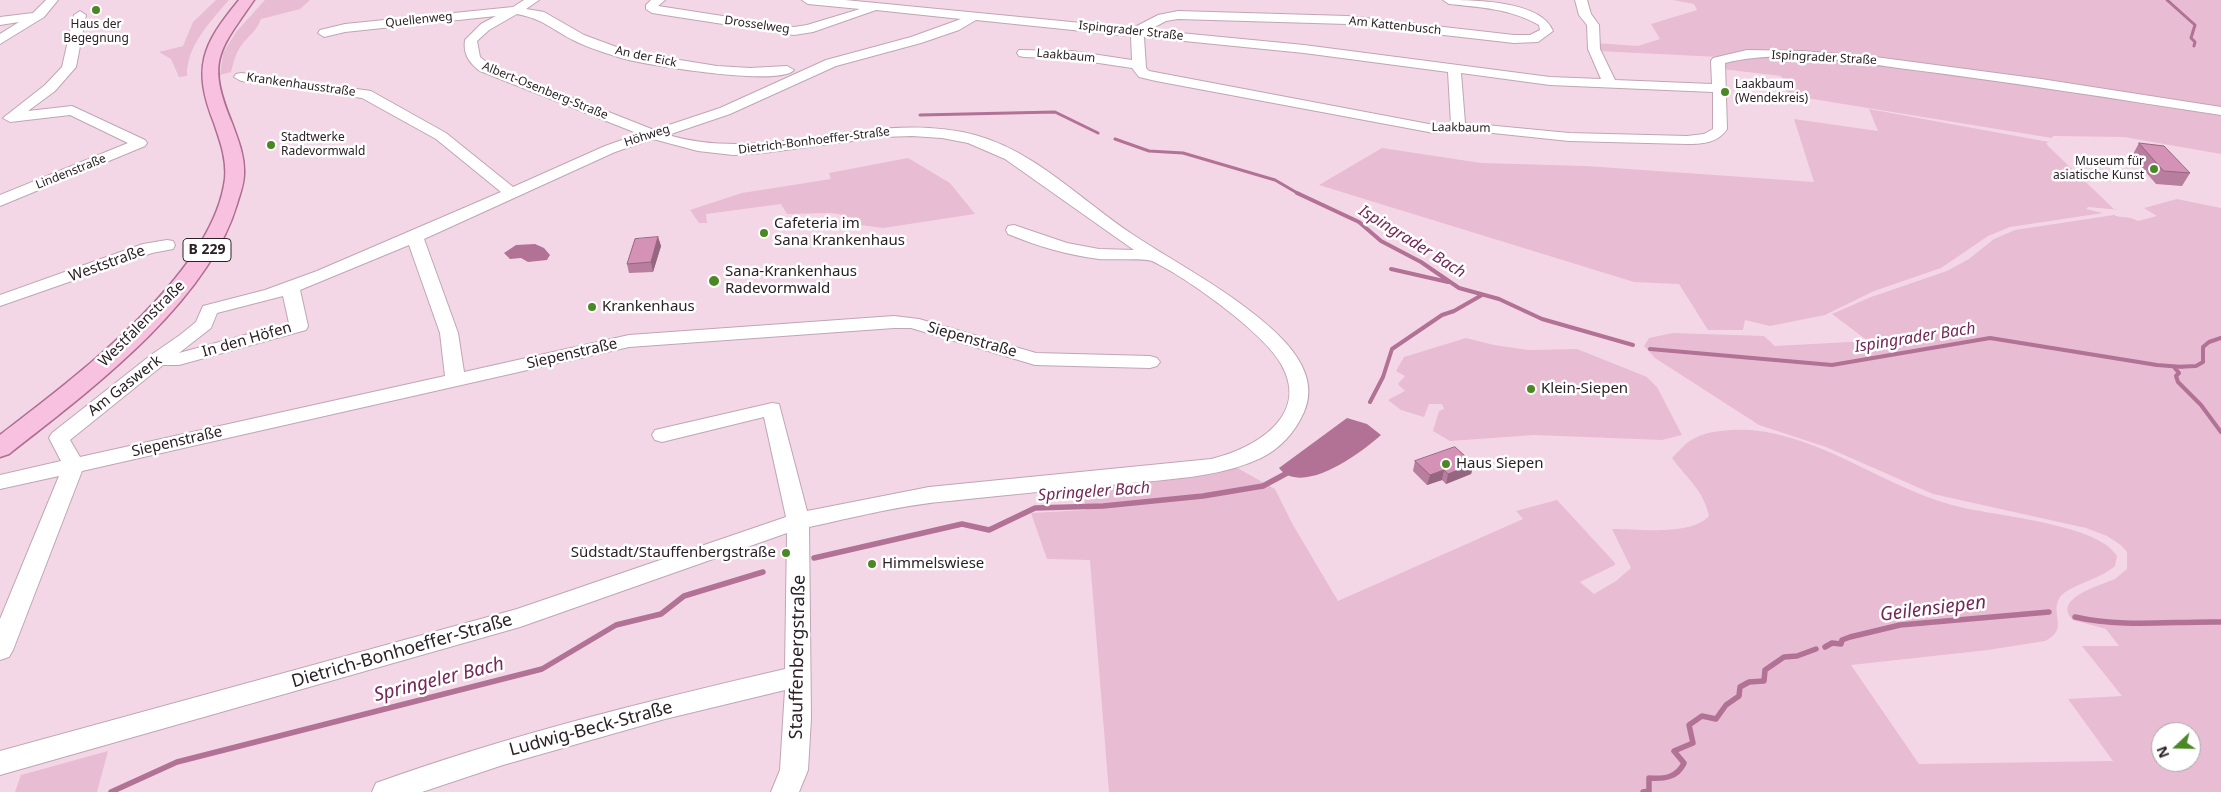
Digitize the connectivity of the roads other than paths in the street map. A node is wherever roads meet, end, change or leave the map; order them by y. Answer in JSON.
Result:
{"nodes":[{"id":1,"x":52,"y":0,"type":"edge"},
{"id":2,"x":533,"y":0,"type":"edge"},
{"id":3,"x":660,"y":0,"type":"edge"},
{"id":4,"x":808,"y":0,"type":"edge"},
{"id":5,"x":1449,"y":0,"type":"edge"},
{"id":6,"x":1581,"y":0,"type":"edge"},
{"id":7,"x":248,"y":1,"type":"edge"},
{"id":8,"x":840,"y":2,"type":"edge"},
{"id":9,"x":874,"y":7,"type":"junction"},
{"id":10,"x":514,"y":10,"type":"junction"},
{"id":11,"x":981,"y":11,"type":"junction"},
{"id":12,"x":80,"y":15,"type":"dead end"},
{"id":13,"x":36,"y":17,"type":"junction"},
{"id":14,"x":0,"y":21,"type":"edge"},
{"id":15,"x":1137,"y":31,"type":"junction"},
{"id":16,"x":324,"y":34,"type":"dead end"},
{"id":17,"x":0,"y":40,"type":"edge"},
{"id":18,"x":1024,"y":53,"type":"dead end"},
{"id":19,"x":1138,"y":65,"type":"junction"},
{"id":20,"x":1454,"y":68,"type":"junction"},
{"id":21,"x":787,"y":70,"type":"dead end"},
{"id":22,"x":241,"y":77,"type":"dead end"},
{"id":23,"x":1609,"y":82,"type":"junction"},
{"id":24,"x":1718,"y":88,"type":"junction"},
{"id":25,"x":2221,"y":112,"type":"edge"},
{"id":26,"x":5,"y":121,"type":"edge"},
{"id":27,"x":1458,"y":127,"type":"junction"},
{"id":28,"x":650,"y":134,"type":"junction"},
{"id":29,"x":511,"y":193,"type":"junction"},
{"id":30,"x":0,"y":201,"type":"edge"},
{"id":31,"x":1014,"y":230,"type":"dead end"},
{"id":32,"x":415,"y":237,"type":"junction"},
{"id":33,"x":167,"y":245,"type":"dead end"},
{"id":34,"x":1154,"y":255,"type":"junction"},
{"id":35,"x":290,"y":287,"type":"junction"},
{"id":36,"x":0,"y":301,"type":"edge"},
{"id":37,"x":158,"y":359,"type":"junction"},
{"id":38,"x":1150,"y":362,"type":"dead end"},
{"id":39,"x":455,"y":381,"type":"junction"},
{"id":40,"x":662,"y":435,"type":"dead end"},
{"id":41,"x":0,"y":448,"type":"edge"},
{"id":42,"x":74,"y":465,"type":"junction"},
{"id":43,"x":0,"y":482,"type":"edge"},
{"id":44,"x":798,"y":521,"type":"junction"},
{"id":45,"x":0,"y":650,"type":"edge"},
{"id":46,"x":799,"y":676,"type":"junction"},
{"id":47,"x":0,"y":763,"type":"edge"},
{"id":48,"x":386,"y":792,"type":"edge"},
{"id":49,"x":785,"y":792,"type":"edge"}],
"edges":[{"from":1,"to":13,"type":"street"},
{"from":2,"to":10,"type":"street","name":"Albert-Osenberg-Straße"},
{"from":3,"to":9,"type":"street","name":"Drosselweg"},
{"from":4,"to":8,"type":"street","name":"Ispingrader Straße"},
{"from":5,"to":15,"type":"street","name":"Am Kattenbusch"},
{"from":6,"to":23,"type":"street"},
{"from":7,"to":41,"type":"main road","name":"Westfalenstraße","number":"B 229"},
{"from":8,"to":9,"type":"street","name":"Ispingrader Straße"},
{"from":9,"to":11,"type":"street","name":"Ispingrader Straße"},
{"from":10,"to":16,"type":"street","name":"Quellenweg"},
{"from":10,"to":21,"type":"street","name":"An der Eick"},
{"from":10,"to":28,"type":"street","name":"Albert-Osenberg-Straße"},
{"from":11,"to":15,"type":"street","name":"Ispingrader Straße"},
{"from":11,"to":28,"type":"street","name":"Höhweg"},
{"from":12,"to":26,"type":"street"},
{"from":13,"to":14,"type":"street"},
{"from":13,"to":17,"type":"street"},
{"from":15,"to":19,"type":"street"},
{"from":15,"to":20,"type":"street","name":"Ispingrader Straße"},
{"from":18,"to":19,"type":"street","name":"Laakbaum"},
{"from":19,"to":27,"type":"street","name":"Laakbaum"},
{"from":20,"to":23,"type":"street","name":"Ispingrader Straße"},
{"from":20,"to":27,"type":"street"},
{"from":22,"to":29,"type":"street","name":"Krankenhausstraße"},
{"from":23,"to":24,"type":"street","name":"Ispingrader Straße"},
{"from":24,"to":25,"type":"street","name":"Ispingrader Straße"},
{"from":24,"to":27,"type":"street","name":"Laakbaum"},
{"from":26,"to":30,"type":"street","name":"Lindenstraße"},
{"from":28,"to":29,"type":"street","name":"Höhweg"},
{"from":28,"to":34,"type":"street","name":"Dietrich-Bonhoeffer-Straße"},
{"from":29,"to":32,"type":"street","name":"Höhweg"},
{"from":31,"to":34,"type":"street"},
{"from":32,"to":35,"type":"street","name":"Höhweg"},
{"from":32,"to":39,"type":"street"},
{"from":33,"to":36,"type":"street","name":"Weststraße"},
{"from":34,"to":44,"type":"street","name":"Dietrich-Bonhoeffer-Straße"},
{"from":35,"to":37,"type":"street","name":"Am Gaswerk"},
{"from":35,"to":37,"type":"street","name":"In den Höfen"},
{"from":37,"to":42,"type":"street","name":"Am Gaswerk"},
{"from":38,"to":39,"type":"street","name":"Siepenstraße"},
{"from":39,"to":42,"type":"street","name":"Siepenstraße"},
{"from":40,"to":44,"type":"street"},
{"from":42,"to":43,"type":"street","name":"Siepenstraße"},
{"from":42,"to":45,"type":"street"},
{"from":44,"to":46,"type":"street","name":"Stauffenbergstraße"},
{"from":44,"to":47,"type":"street","name":"Dietrich-Bonhoeffer-Straße"},
{"from":46,"to":48,"type":"street","name":"Ludwig-Beck-Straße"},
{"from":46,"to":49,"type":"street","name":"Stauffenbergstraße"}]}
